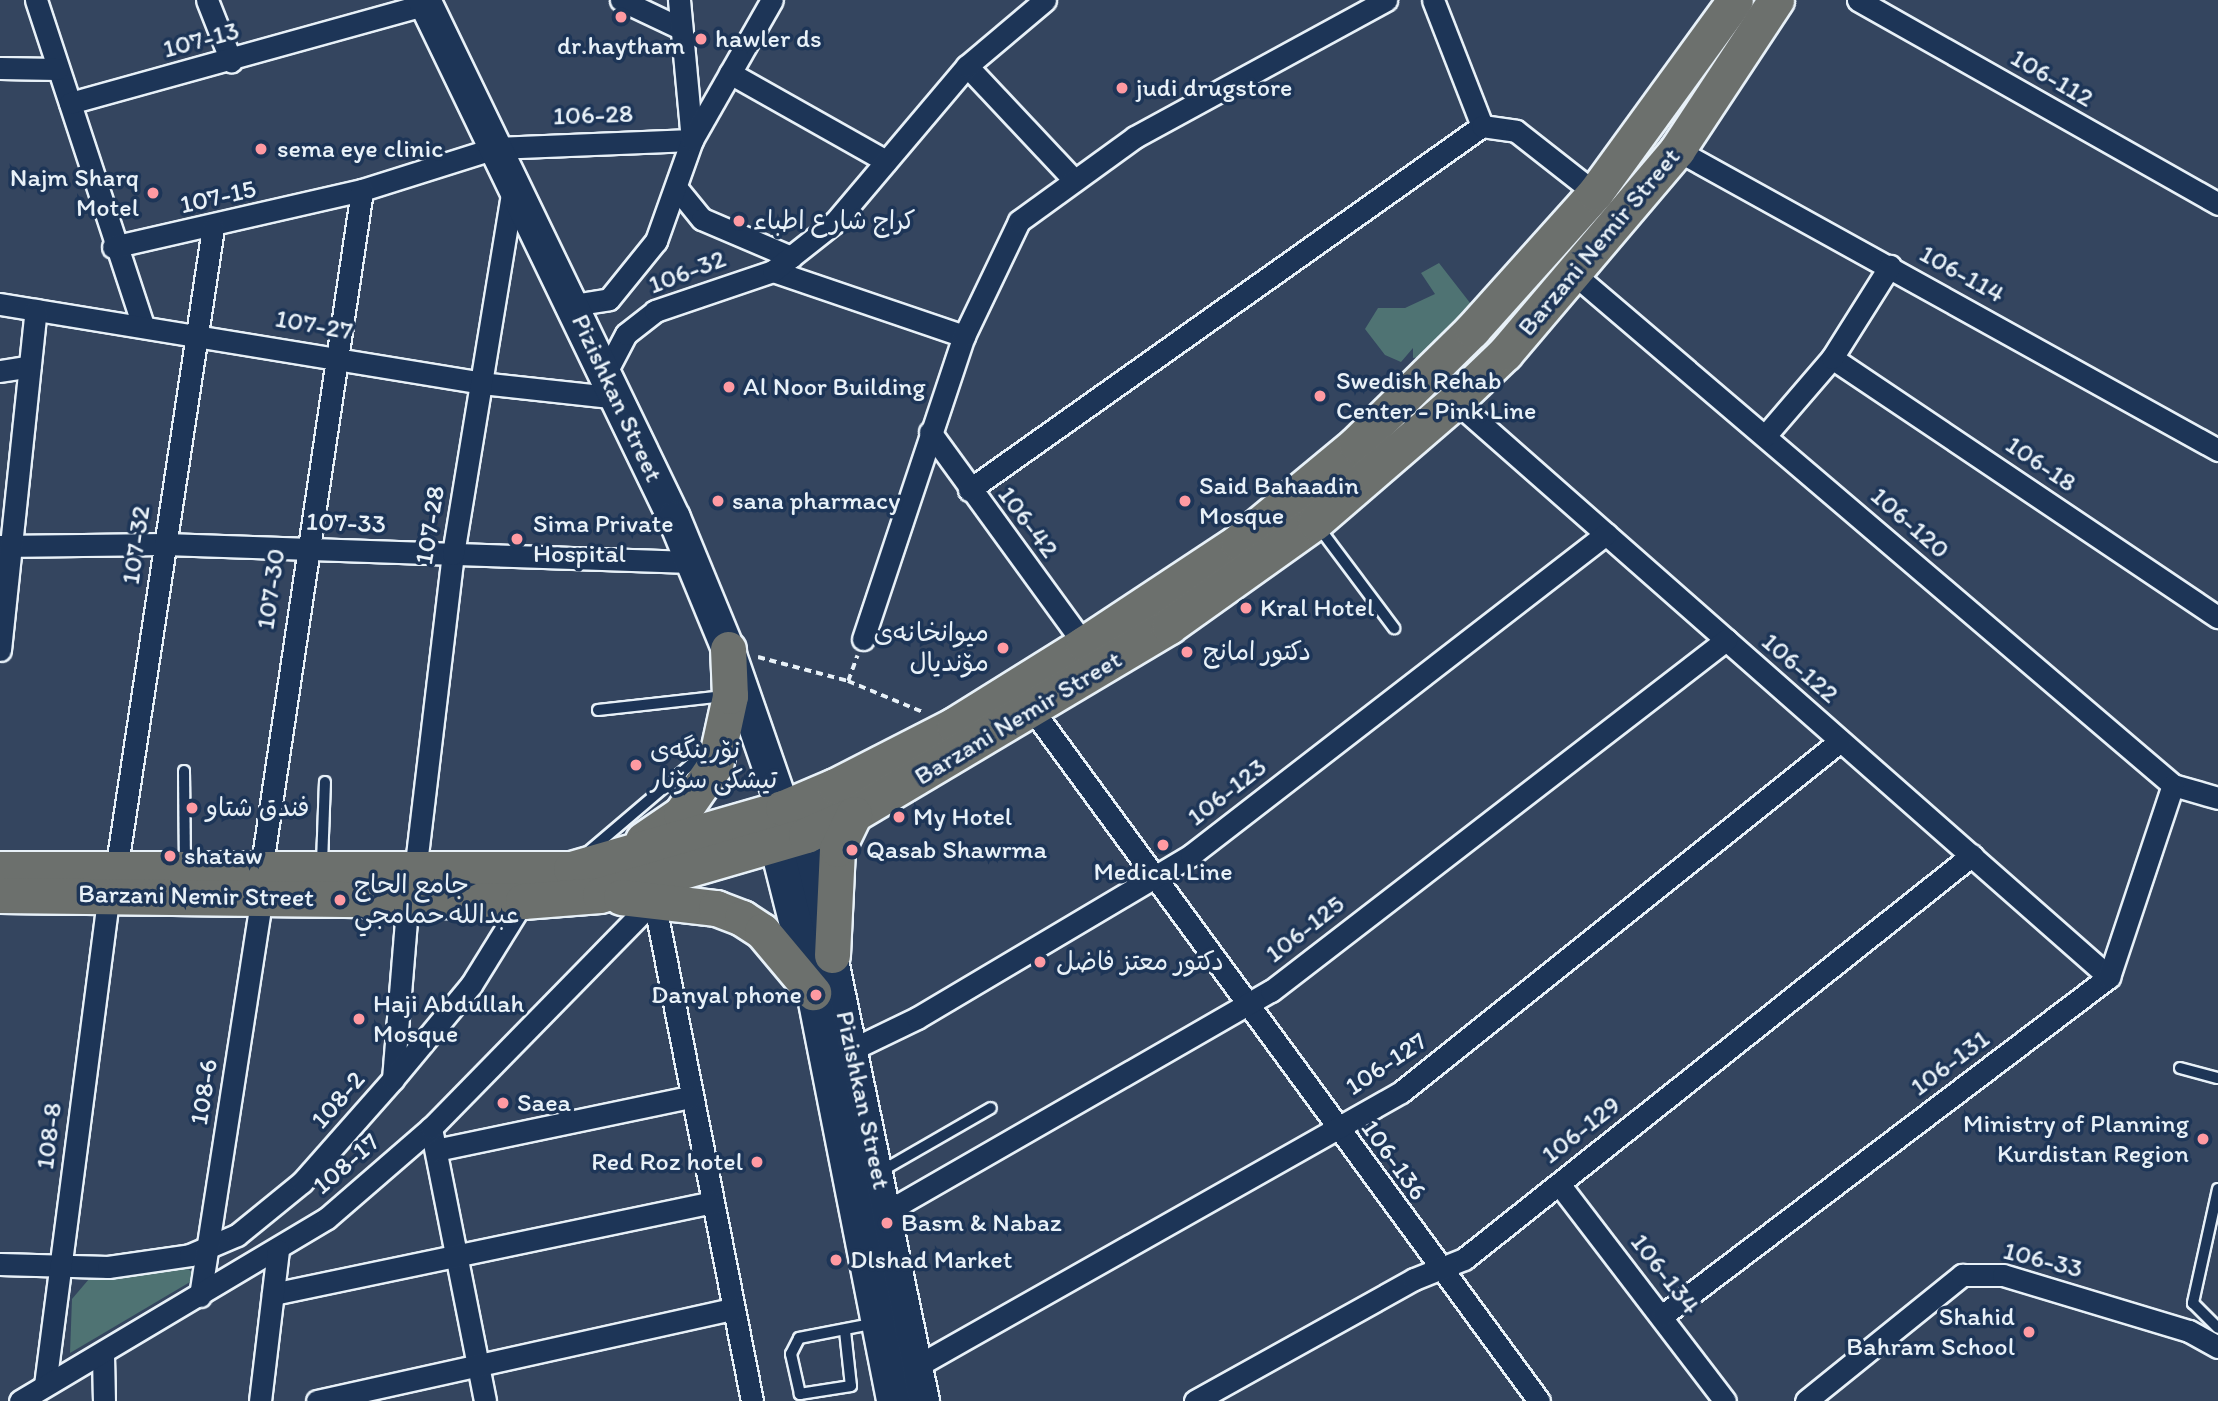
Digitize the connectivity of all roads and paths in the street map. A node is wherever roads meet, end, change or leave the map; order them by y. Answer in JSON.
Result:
{"nodes":[{"id":1,"x":36,"y":0,"type":"edge"},
{"id":2,"x":207,"y":0,"type":"edge"},
{"id":3,"x":621,"y":0,"type":"edge"},
{"id":4,"x":679,"y":0,"type":"edge"},
{"id":5,"x":772,"y":0,"type":"edge"},
{"id":6,"x":1045,"y":0,"type":"edge"},
{"id":7,"x":1433,"y":0,"type":"edge"},
{"id":8,"x":1735,"y":0,"type":"edge"},
{"id":9,"x":1776,"y":0,"type":"edge"},
{"id":10,"x":1858,"y":0,"type":"edge"},
{"id":11,"x":425,"y":2,"type":"edge"},
{"id":12,"x":1373,"y":3,"type":"edge"},
{"id":13,"x":680,"y":28,"type":"junction"},
{"id":14,"x":230,"y":61,"type":"junction"},
{"id":15,"x":967,"y":66,"type":"junction"},
{"id":16,"x":0,"y":68,"type":"edge"},
{"id":17,"x":57,"y":69,"type":"junction"},
{"id":18,"x":730,"y":73,"type":"junction"},
{"id":19,"x":70,"y":103,"type":"junction"},
{"id":20,"x":1482,"y":126,"type":"junction"},
{"id":21,"x":692,"y":139,"type":"junction"},
{"id":22,"x":495,"y":148,"type":"junction"},
{"id":23,"x":1677,"y":150,"type":"junction"},
{"id":24,"x":886,"y":161,"type":"junction"},
{"id":25,"x":1072,"y":178,"type":"junction"},
{"id":26,"x":513,"y":188,"type":"junction"},
{"id":27,"x":362,"y":190,"type":"junction"},
{"id":28,"x":679,"y":191,"type":"junction"},
{"id":29,"x":1595,"y":193,"type":"junction"},
{"id":30,"x":2218,"y":204,"type":"edge"},
{"id":31,"x":213,"y":228,"type":"junction"},
{"id":32,"x":113,"y":247,"type":"junction"},
{"id":33,"x":791,"y":257,"type":"junction"},
{"id":34,"x":1890,"y":266,"type":"junction"},
{"id":35,"x":773,"y":271,"type":"junction"},
{"id":36,"x":1574,"y":274,"type":"junction"},
{"id":37,"x":0,"y":304,"type":"edge"},
{"id":38,"x":573,"y":305,"type":"junction"},
{"id":39,"x":36,"y":310,"type":"junction"},
{"id":40,"x":143,"y":325,"type":"junction"},
{"id":41,"x":195,"y":332,"type":"junction"},
{"id":42,"x":964,"y":336,"type":"junction"},
{"id":43,"x":334,"y":357,"type":"junction"},
{"id":44,"x":1832,"y":358,"type":"junction"},
{"id":45,"x":30,"y":366,"type":"junction"},
{"id":46,"x":0,"y":371,"type":"edge"},
{"id":47,"x":481,"y":383,"type":"junction"},
{"id":48,"x":612,"y":385,"type":"junction"},
{"id":49,"x":1455,"y":401,"type":"junction"},
{"id":50,"x":930,"y":432,"type":"junction"},
{"id":51,"x":1765,"y":436,"type":"junction"},
{"id":52,"x":2218,"y":450,"type":"edge"},
{"id":53,"x":969,"y":490,"type":"junction"},
{"id":54,"x":1315,"y":522,"type":"junction"},
{"id":55,"x":1606,"y":534,"type":"junction"},
{"id":56,"x":165,"y":544,"type":"junction"},
{"id":57,"x":5,"y":546,"type":"edge"},
{"id":58,"x":304,"y":549,"type":"junction"},
{"id":59,"x":453,"y":554,"type":"junction"},
{"id":60,"x":691,"y":562,"type":"junction"},
{"id":61,"x":2218,"y":617,"type":"edge"},
{"id":62,"x":1394,"y":628,"type":"dead end"},
{"id":63,"x":863,"y":639,"type":"dead end"},
{"id":64,"x":1726,"y":640,"type":"junction"},
{"id":65,"x":1084,"y":644,"type":"junction"},
{"id":66,"x":728,"y":649,"type":"junction"},
{"id":67,"x":0,"y":650,"type":"edge"},
{"id":68,"x":730,"y":696,"type":"junction"},
{"id":69,"x":598,"y":710,"type":"dead end"},
{"id":70,"x":1034,"y":712,"type":"junction"},
{"id":71,"x":954,"y":724,"type":"junction"},
{"id":72,"x":725,"y":736,"type":"junction"},
{"id":73,"x":1840,"y":741,"type":"junction"},
{"id":74,"x":184,"y":771,"type":"dead end"},
{"id":75,"x":325,"y":782,"type":"dead end"},
{"id":76,"x":2173,"y":785,"type":"junction"},
{"id":77,"x":2218,"y":797,"type":"edge"},
{"id":78,"x":783,"y":808,"type":"junction"},
{"id":79,"x":854,"y":814,"type":"junction"},
{"id":80,"x":791,"y":840,"type":"junction"},
{"id":81,"x":1972,"y":855,"type":"junction"},
{"id":82,"x":607,"y":860,"type":"junction"},
{"id":83,"x":0,"y":869,"type":"edge"},
{"id":84,"x":571,"y":869,"type":"junction"},
{"id":85,"x":185,"y":871,"type":"junction"},
{"id":86,"x":321,"y":872,"type":"junction"},
{"id":87,"x":1155,"y":877,"type":"junction"},
{"id":88,"x":113,"y":882,"type":"junction"},
{"id":89,"x":261,"y":884,"type":"junction"},
{"id":90,"x":412,"y":885,"type":"junction"},
{"id":91,"x":0,"y":895,"type":"edge"},
{"id":92,"x":600,"y":895,"type":"junction"},
{"id":93,"x":654,"y":900,"type":"junction"},
{"id":94,"x":523,"y":901,"type":"junction"},
{"id":95,"x":832,"y":955,"type":"junction"},
{"id":96,"x":2109,"y":977,"type":"junction"},
{"id":97,"x":813,"y":992,"type":"junction"},
{"id":98,"x":1246,"y":1007,"type":"junction"},
{"id":99,"x":853,"y":1049,"type":"junction"},
{"id":100,"x":2180,"y":1068,"type":"dead end"},
{"id":101,"x":2218,"y":1078,"type":"edge"},
{"id":102,"x":393,"y":1079,"type":"junction"},
{"id":103,"x":690,"y":1097,"type":"junction"},
{"id":104,"x":991,"y":1108,"type":"dead end"},
{"id":105,"x":431,"y":1128,"type":"junction"},
{"id":106,"x":1337,"y":1129,"type":"junction"},
{"id":107,"x":436,"y":1150,"type":"junction"},
{"id":108,"x":878,"y":1174,"type":"junction"},
{"id":109,"x":1559,"y":1184,"type":"junction"},
{"id":110,"x":2218,"y":1189,"type":"edge"},
{"id":111,"x":712,"y":1202,"type":"junction"},
{"id":112,"x":886,"y":1212,"type":"junction"},
{"id":113,"x":208,"y":1249,"type":"junction"},
{"id":114,"x":278,"y":1250,"type":"junction"},
{"id":115,"x":459,"y":1260,"type":"junction"},
{"id":116,"x":0,"y":1264,"type":"edge"},
{"id":117,"x":60,"y":1266,"type":"junction"},
{"id":118,"x":1437,"y":1269,"type":"junction"},
{"id":119,"x":274,"y":1294,"type":"junction"},
{"id":120,"x":200,"y":1296,"type":"junction"},
{"id":121,"x":733,"y":1309,"type":"junction"},
{"id":122,"x":1663,"y":1315,"type":"junction"},
{"id":123,"x":878,"y":1322,"type":"junction"},
{"id":124,"x":2218,"y":1328,"type":"edge"},
{"id":125,"x":845,"y":1331,"type":"junction"},
{"id":126,"x":2218,"y":1347,"type":"edge"},
{"id":127,"x":103,"y":1355,"type":"junction"},
{"id":128,"x":478,"y":1365,"type":"junction"},
{"id":129,"x":917,"y":1366,"type":"junction"},
{"id":130,"x":45,"y":1385,"type":"junction"},
{"id":131,"x":20,"y":1401,"type":"edge"},
{"id":132,"x":104,"y":1401,"type":"edge"},
{"id":133,"x":260,"y":1401,"type":"edge"},
{"id":134,"x":317,"y":1401,"type":"edge"},
{"id":135,"x":485,"y":1401,"type":"edge"},
{"id":136,"x":752,"y":1401,"type":"edge"},
{"id":137,"x":893,"y":1401,"type":"edge"},
{"id":138,"x":923,"y":1401,"type":"edge"},
{"id":139,"x":1195,"y":1401,"type":"edge"},
{"id":140,"x":1539,"y":1401,"type":"edge"},
{"id":141,"x":1725,"y":1401,"type":"edge"},
{"id":142,"x":1806,"y":1401,"type":"edge"}],
"edges":[{"from":1,"to":17,"type":"street"},
{"from":2,"to":14,"type":"street"},
{"from":3,"to":13,"type":"street"},
{"from":4,"to":13,"type":"street"},
{"from":5,"to":18,"type":"street"},
{"from":6,"to":15,"type":"street","name":"106-32"},
{"from":7,"to":20,"type":"street"},
{"from":8,"to":29,"type":"main road","name":"Barzani Nemir Street"},
{"from":9,"to":23,"type":"main road","name":"Barzani Nemir Street"},
{"from":10,"to":30,"type":"street","name":"106-112"},
{"from":11,"to":14,"type":"street","name":"107-13"},
{"from":11,"to":22,"type":"main road","name":"Pizishkan Street"},
{"from":12,"to":25,"type":"street"},
{"from":13,"to":21,"type":"street"},
{"from":14,"to":19,"type":"street","name":"107-13"},
{"from":15,"to":24,"type":"street","name":"106-32"},
{"from":15,"to":25,"type":"street"},
{"from":16,"to":17,"type":"street"},
{"from":17,"to":19,"type":"street"},
{"from":18,"to":21,"type":"street"},
{"from":18,"to":24,"type":"street"},
{"from":19,"to":32,"type":"street"},
{"from":20,"to":29,"type":"street"},
{"from":20,"to":53,"type":"street"},
{"from":21,"to":22,"type":"street","name":"106-28"},
{"from":21,"to":28,"type":"street"},
{"from":22,"to":26,"type":"main road","name":"Pizishkan Street"},
{"from":22,"to":27,"type":"street","name":"107-15"},
{"from":23,"to":34,"type":"street","name":"106-114"},
{"from":23,"to":36,"type":"main road","name":"Barzani Nemir Street"},
{"from":24,"to":33,"type":"street","name":"106-32"},
{"from":25,"to":42,"type":"street"},
{"from":26,"to":38,"type":"main road","name":"Pizishkan Street"},
{"from":26,"to":47,"type":"street","name":"107-28"},
{"from":27,"to":31,"type":"street","name":"107-15"},
{"from":27,"to":43,"type":"street","name":"107-30"},
{"from":28,"to":33,"type":"street"},
{"from":28,"to":38,"type":"street"},
{"from":29,"to":65,"type":"main road","name":"Barzani Nemir Street"},
{"from":31,"to":32,"type":"street","name":"107-15"},
{"from":31,"to":41,"type":"street","name":"107-32"},
{"from":32,"to":40,"type":"street"},
{"from":33,"to":35,"type":"street","name":"106-32"},
{"from":34,"to":44,"type":"street"},
{"from":34,"to":52,"type":"street","name":"106-114"},
{"from":35,"to":42,"type":"street"},
{"from":35,"to":48,"type":"street","name":"106-32"},
{"from":36,"to":49,"type":"main road","name":"Barzani Nemir Street"},
{"from":36,"to":51,"type":"street","name":"106-120"},
{"from":37,"to":39,"type":"street","name":"107-27"},
{"from":38,"to":48,"type":"main road","name":"Pizishkan Street"},
{"from":39,"to":40,"type":"street","name":"107-27"},
{"from":39,"to":45,"type":"street"},
{"from":40,"to":41,"type":"street","name":"107-27"},
{"from":41,"to":43,"type":"street","name":"107-27"},
{"from":41,"to":56,"type":"street","name":"107-32"},
{"from":42,"to":50,"type":"street"},
{"from":43,"to":47,"type":"street","name":"107-27"},
{"from":43,"to":58,"type":"street","name":"107-30"},
{"from":44,"to":51,"type":"street"},
{"from":44,"to":61,"type":"street","name":"106-18"},
{"from":45,"to":46,"type":"street"},
{"from":45,"to":57,"type":"street"},
{"from":47,"to":48,"type":"street","name":"107-27"},
{"from":47,"to":59,"type":"street","name":"107-28"},
{"from":48,"to":60,"type":"main road","name":"Pizishkan Street"},
{"from":49,"to":54,"type":"main road","name":"Barzani Nemir Street"},
{"from":49,"to":55,"type":"street","name":"106-122"},
{"from":50,"to":53,"type":"street","name":"106-42"},
{"from":50,"to":63,"type":"street"},
{"from":51,"to":76,"type":"street","name":"106-120"},
{"from":53,"to":65,"type":"street","name":"106-42"},
{"from":54,"to":62,"type":"lane"},
{"from":54,"to":70,"type":"main road","name":"Barzani Nemir Street"},
{"from":55,"to":64,"type":"street","name":"106-122"},
{"from":55,"to":87,"type":"street","name":"106-123"},
{"from":56,"to":57,"type":"street","name":"107-33"},
{"from":56,"to":58,"type":"street","name":"107-33"},
{"from":56,"to":88,"type":"street","name":"107-32"},
{"from":57,"to":67,"type":"street"},
{"from":58,"to":59,"type":"street","name":"107-33"},
{"from":58,"to":89,"type":"street","name":"107-30"},
{"from":59,"to":60,"type":"street","name":"107-33"},
{"from":59,"to":90,"type":"street","name":"107-28"},
{"from":60,"to":66,"type":"main road","name":"Pizishkan Street"},
{"from":64,"to":73,"type":"street","name":"106-122"},
{"from":64,"to":98,"type":"street","name":"106-125"},
{"from":65,"to":71,"type":"main road","name":"Barzani Nemir Street"},
{"from":66,"to":68,"type":"main road"},
{"from":66,"to":71,"type":"path"},
{"from":66,"to":78,"type":"main road","name":"Pizishkan Street"},
{"from":68,"to":69,"type":"lane"},
{"from":68,"to":72,"type":"main road"},
{"from":70,"to":79,"type":"main road","name":"Barzani Nemir Street"},
{"from":70,"to":87,"type":"street","name":"106-136"},
{"from":71,"to":78,"type":"main road","name":"Barzani Nemir Street"},
{"from":72,"to":82,"type":"main road"},
{"from":72,"to":84,"type":"lane"},
{"from":73,"to":81,"type":"street","name":"106-122"},
{"from":73,"to":106,"type":"street","name":"106-127"},
{"from":74,"to":85,"type":"lane"},
{"from":75,"to":86,"type":"lane"},
{"from":76,"to":77,"type":"street","name":"106-120"},
{"from":76,"to":96,"type":"street"},
{"from":78,"to":80,"type":"main road","name":"Pizishkan Street"},
{"from":78,"to":82,"type":"main road","name":"Barzani Nemir Street"},
{"from":79,"to":80,"type":"main road","name":"Barzani Nemir Street"},
{"from":79,"to":95,"type":"main road"},
{"from":80,"to":92,"type":"main road","name":"Barzani Nemir Street"},
{"from":80,"to":95,"type":"main road","name":"Pizishkan Street"},
{"from":80,"to":97,"type":"main road","name":"Pizishkan Street"},
{"from":81,"to":96,"type":"street","name":"106-122"},
{"from":81,"to":109,"type":"street","name":"106-129"},
{"from":82,"to":84,"type":"main road","name":"Barzani Nemir Street"},
{"from":83,"to":88,"type":"main road","name":"Barzani Nemir Street"},
{"from":84,"to":90,"type":"main road","name":"Barzani Nemir Street"},
{"from":85,"to":88,"type":"main road","name":"Barzani Nemir Street"},
{"from":85,"to":89,"type":"main road","name":"Barzani Nemir Street"},
{"from":86,"to":89,"type":"main road","name":"Barzani Nemir Street"},
{"from":86,"to":90,"type":"main road","name":"Barzani Nemir Street"},
{"from":87,"to":98,"type":"street","name":"106-136"},
{"from":87,"to":99,"type":"street","name":"106-123"},
{"from":88,"to":89,"type":"main road","name":"Barzani Nemir Street"},
{"from":88,"to":91,"type":"main road","name":"Barzani Nemir Street"},
{"from":88,"to":117,"type":"street","name":"108-8"},
{"from":89,"to":90,"type":"main road","name":"Barzani Nemir Street"},
{"from":89,"to":113,"type":"street","name":"108-6"},
{"from":90,"to":94,"type":"main road","name":"Barzani Nemir Street"},
{"from":90,"to":102,"type":"street","name":"107-28"},
{"from":92,"to":93,"type":"main road"},
{"from":92,"to":94,"type":"main road","name":"Barzani Nemir Street"},
{"from":93,"to":97,"type":"main road"},
{"from":93,"to":103,"type":"street"},
{"from":93,"to":105,"type":"street","name":"108-17"},
{"from":94,"to":102,"type":"street","name":"108-2"},
{"from":95,"to":99,"type":"main road","name":"Pizishkan Street"},
{"from":96,"to":122,"type":"street","name":"106-131"},
{"from":97,"to":123,"type":"main road","name":"Pizishkan Street"},
{"from":98,"to":106,"type":"street","name":"106-136"},
{"from":98,"to":112,"type":"street","name":"106-125"},
{"from":99,"to":108,"type":"main road","name":"Pizishkan Street"},
{"from":100,"to":101,"type":"lane"},
{"from":102,"to":113,"type":"street","name":"108-2"},
{"from":103,"to":107,"type":"street"},
{"from":103,"to":111,"type":"street"},
{"from":104,"to":108,"type":"lane"},
{"from":105,"to":107,"type":"street"},
{"from":105,"to":114,"type":"street","name":"108-17"},
{"from":106,"to":118,"type":"street","name":"106-136"},
{"from":106,"to":129,"type":"street","name":"106-127"},
{"from":107,"to":115,"type":"street"},
{"from":108,"to":112,"type":"main road","name":"Pizishkan Street"},
{"from":109,"to":118,"type":"street","name":"106-129"},
{"from":109,"to":122,"type":"street","name":"106-134"},
{"from":110,"to":124,"type":"lane"},
{"from":111,"to":115,"type":"street"},
{"from":111,"to":121,"type":"street"},
{"from":112,"to":129,"type":"main road","name":"Pizishkan Street"},
{"from":113,"to":117,"type":"street","name":"108-2"},
{"from":113,"to":120,"type":"street","name":"108-6"},
{"from":114,"to":119,"type":"street"},
{"from":114,"to":120,"type":"street","name":"108-17"},
{"from":115,"to":119,"type":"street"},
{"from":115,"to":128,"type":"street"},
{"from":116,"to":117,"type":"street","name":"108-2"},
{"from":117,"to":130,"type":"street","name":"108-8"},
{"from":118,"to":139,"type":"street","name":"106-129"},
{"from":118,"to":140,"type":"street","name":"106-136"},
{"from":119,"to":133,"type":"street"},
{"from":120,"to":127,"type":"street","name":"108-17"},
{"from":121,"to":128,"type":"street"},
{"from":121,"to":136,"type":"street"},
{"from":122,"to":141,"type":"street","name":"106-134"},
{"from":123,"to":125,"type":"lane"},
{"from":123,"to":137,"type":"main road","name":"Pizishkan Street"},
{"from":125,"to":125,"type":"lane"},
{"from":126,"to":142,"type":"street","name":"106-33"},
{"from":127,"to":130,"type":"street","name":"108-17"},
{"from":127,"to":132,"type":"street"},
{"from":128,"to":134,"type":"street"},
{"from":128,"to":135,"type":"street"},
{"from":129,"to":138,"type":"main road","name":"Pizishkan Street"},
{"from":130,"to":131,"type":"street","name":"108-17"}]}
